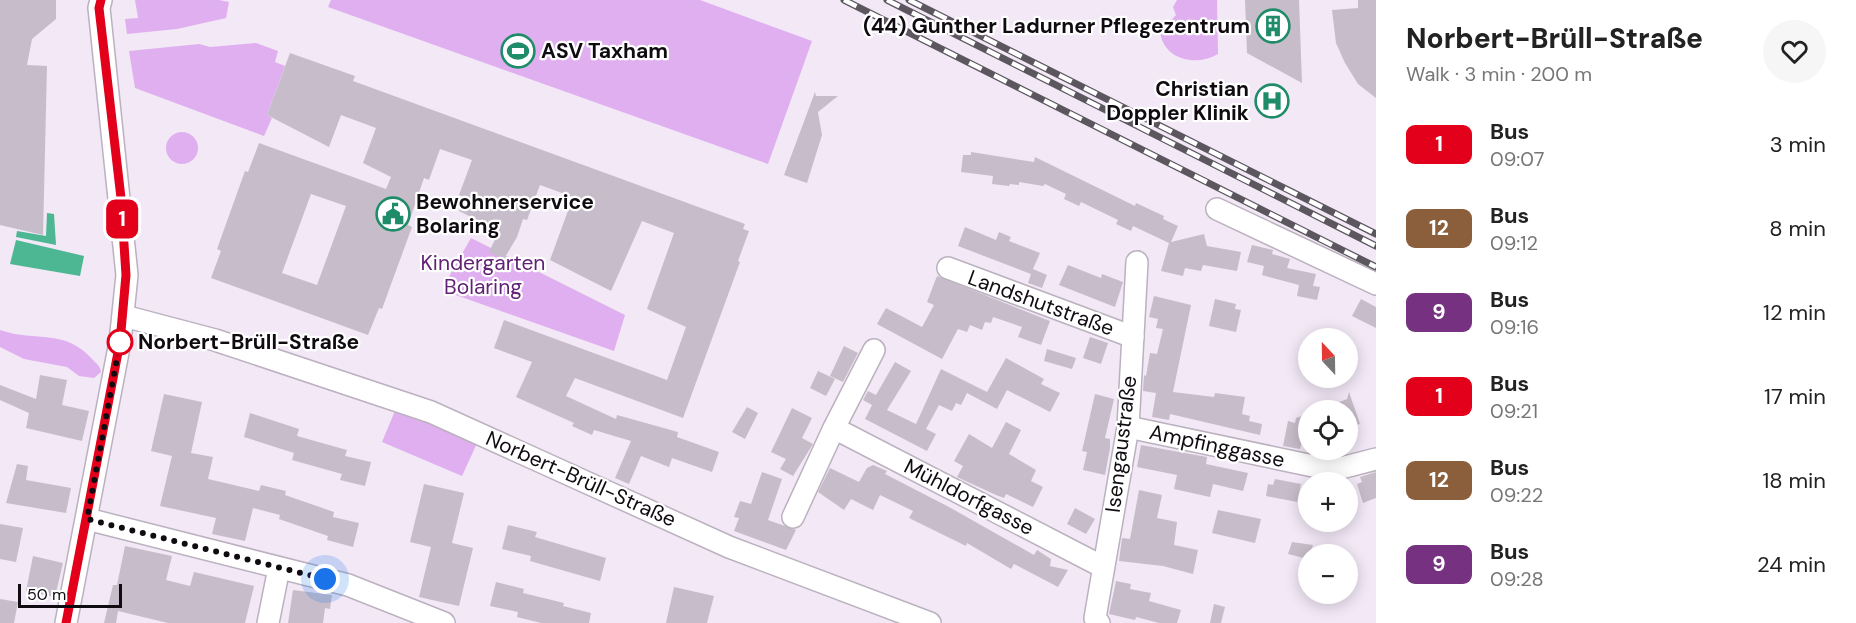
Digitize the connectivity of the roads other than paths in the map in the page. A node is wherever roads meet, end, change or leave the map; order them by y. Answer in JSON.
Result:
{"nodes":[{"id":1,"x":98,"y":3,"type":"edge"},
{"id":2,"x":1217,"y":209,"type":"dead end"},
{"id":3,"x":1137,"y":262,"type":"dead end"},
{"id":4,"x":948,"y":268,"type":"dead end"},
{"id":5,"x":1376,"y":284,"type":"edge"},
{"id":6,"x":124,"y":316,"type":"junction"},
{"id":7,"x":1133,"y":337,"type":"junction"},
{"id":8,"x":874,"y":350,"type":"dead end"},
{"id":9,"x":1128,"y":427,"type":"junction"},
{"id":10,"x":834,"y":428,"type":"junction"},
{"id":11,"x":1376,"y":459,"type":"edge"},
{"id":12,"x":793,"y":517,"type":"dead end"},
{"id":13,"x":87,"y":519,"type":"junction"},
{"id":14,"x":1103,"y":567,"type":"junction"},
{"id":15,"x":279,"y":568,"type":"junction"},
{"id":16,"x":66,"y":623,"type":"edge"},
{"id":17,"x":268,"y":623,"type":"edge"},
{"id":18,"x":444,"y":623,"type":"edge"},
{"id":19,"x":930,"y":623,"type":"edge"},
{"id":20,"x":1099,"y":623,"type":"edge"}],
"edges":[{"from":1,"to":6,"type":"street"},
{"from":2,"to":5,"type":"street"},
{"from":3,"to":7,"type":"street","name":"Isengaustraße"},
{"from":4,"to":7,"type":"street","name":"Landshutstraße"},
{"from":6,"to":13,"type":"street"},
{"from":6,"to":19,"type":"street","name":"Norbert-Brüll-Straße"},
{"from":7,"to":9,"type":"street","name":"Isengaustraße"},
{"from":8,"to":10,"type":"street"},
{"from":9,"to":11,"type":"street","name":"Ampfinggasse"},
{"from":9,"to":14,"type":"street","name":"Isengaustraße"},
{"from":10,"to":12,"type":"street"},
{"from":10,"to":14,"type":"street","name":"Mühldorfgasse"},
{"from":13,"to":15,"type":"street"},
{"from":13,"to":16,"type":"street"},
{"from":14,"to":20,"type":"street","name":"Isengaustraße"},
{"from":15,"to":17,"type":"street"},
{"from":15,"to":18,"type":"street"}]}
